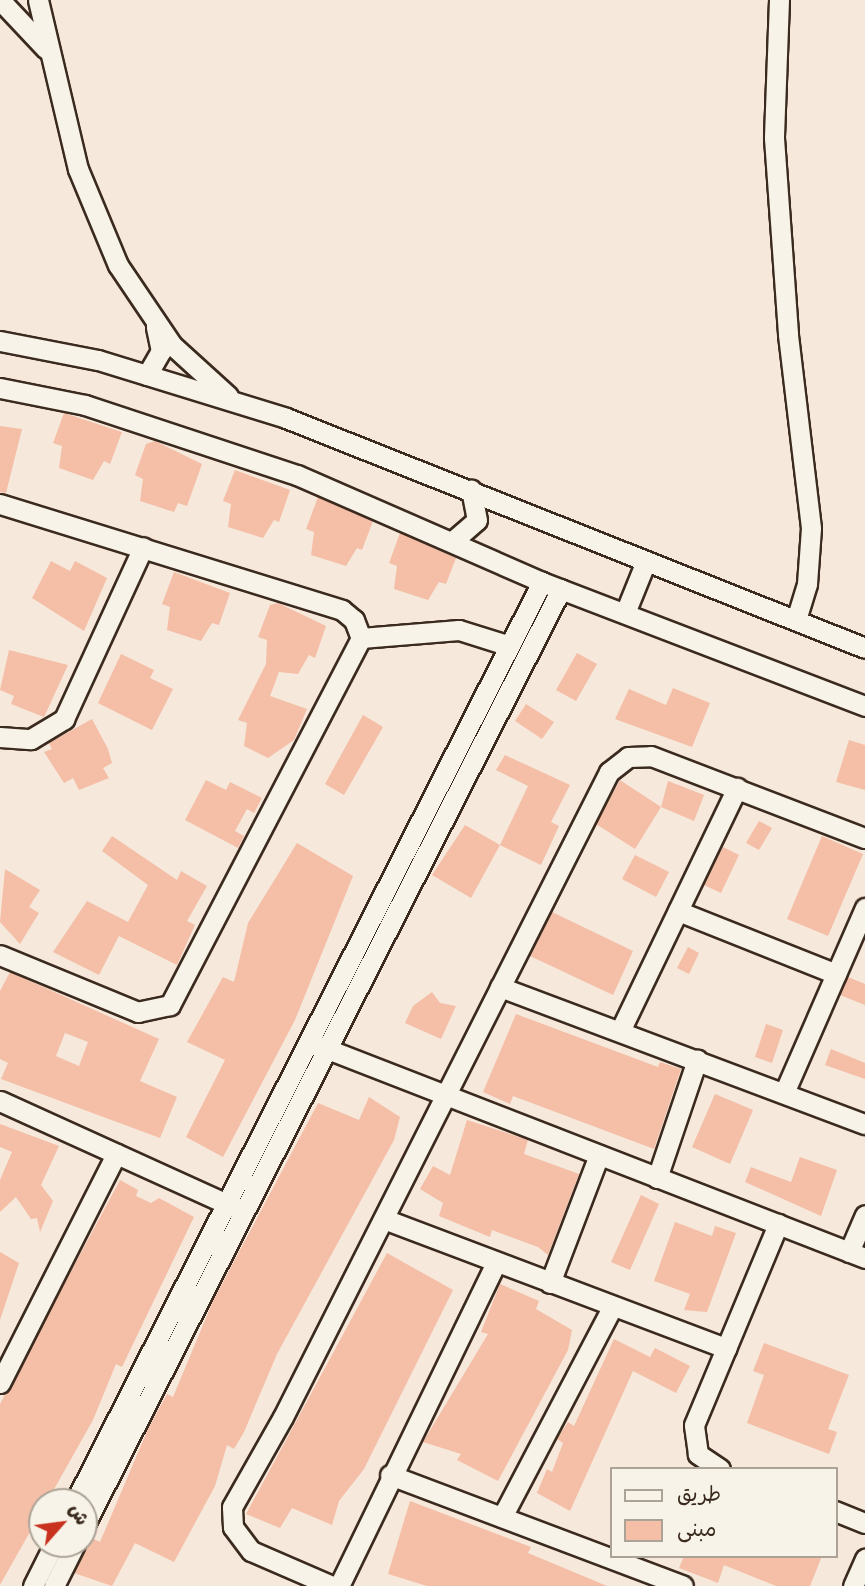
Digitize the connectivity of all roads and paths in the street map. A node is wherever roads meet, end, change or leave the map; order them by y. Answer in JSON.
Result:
{"nodes":[{"id":1,"x":0,"y":0,"type":"edge"},
{"id":2,"x":38,"y":0,"type":"edge"},
{"id":3,"x":779,"y":0,"type":"edge"},
{"id":4,"x":46,"y":50,"type":"junction"},
{"id":5,"x":154,"y":323,"type":"junction"},
{"id":6,"x":0,"y":341,"type":"edge"},
{"id":7,"x":147,"y":375,"type":"junction"},
{"id":8,"x":0,"y":388,"type":"edge"},
{"id":9,"x":237,"y":403,"type":"junction"},
{"id":10,"x":471,"y":490,"type":"junction"},
{"id":11,"x":0,"y":504,"type":"edge"},
{"id":12,"x":454,"y":540,"type":"junction"},
{"id":13,"x":143,"y":547,"type":"junction"},
{"id":14,"x":646,"y":561,"type":"junction"},
{"id":15,"x":552,"y":585,"type":"junction"},
{"id":16,"x":625,"y":613,"type":"junction"},
{"id":17,"x":796,"y":620,"type":"junction"},
{"id":18,"x":360,"y":638,"type":"junction"},
{"id":19,"x":510,"y":646,"type":"junction"},
{"id":20,"x":865,"y":648,"type":"edge"},
{"id":21,"x":865,"y":706,"type":"edge"},
{"id":22,"x":0,"y":737,"type":"edge"},
{"id":23,"x":737,"y":788,"type":"junction"},
{"id":24,"x":865,"y":838,"type":"edge"},
{"id":25,"x":865,"y":908,"type":"edge"},
{"id":26,"x":678,"y":911,"type":"junction"},
{"id":27,"x":0,"y":955,"type":"edge"},
{"id":28,"x":836,"y":975,"type":"junction"},
{"id":29,"x":500,"y":987,"type":"junction"},
{"id":30,"x":620,"y":1031,"type":"junction"},
{"id":31,"x":306,"y":1041,"type":"junction"},
{"id":32,"x":327,"y":1049,"type":"junction"},
{"id":33,"x":697,"y":1060,"type":"junction"},
{"id":34,"x":784,"y":1093,"type":"junction"},
{"id":35,"x":445,"y":1097,"type":"junction"},
{"id":36,"x":0,"y":1101,"type":"edge"},
{"id":37,"x":865,"y":1124,"type":"edge"},
{"id":38,"x":116,"y":1154,"type":"junction"},
{"id":39,"x":599,"y":1155,"type":"junction"},
{"id":40,"x":657,"y":1178,"type":"junction"},
{"id":41,"x":236,"y":1208,"type":"junction"},
{"id":42,"x":865,"y":1215,"type":"edge"},
{"id":43,"x":384,"y":1219,"type":"junction"},
{"id":44,"x":778,"y":1224,"type":"junction"},
{"id":45,"x":857,"y":1255,"type":"edge"},
{"id":46,"x":496,"y":1262,"type":"junction"},
{"id":47,"x":550,"y":1283,"type":"junction"},
{"id":48,"x":613,"y":1306,"type":"junction"},
{"id":49,"x":726,"y":1348,"type":"junction"},
{"id":50,"x":160,"y":1357,"type":"junction"},
{"id":51,"x":0,"y":1383,"type":"edge"},
{"id":52,"x":717,"y":1467,"type":"edge"},
{"id":53,"x":390,"y":1475,"type":"junction"},
{"id":54,"x":83,"y":1488,"type":"edge"},
{"id":55,"x":98,"y":1495,"type":"edge"},
{"id":56,"x":837,"y":1512,"type":"edge"},
{"id":57,"x":502,"y":1517,"type":"junction"},
{"id":58,"x":865,"y":1522,"type":"edge"},
{"id":59,"x":47,"y":1558,"type":"edge"},
{"id":60,"x":68,"y":1558,"type":"edge"},
{"id":61,"x":865,"y":1559,"type":"edge"},
{"id":62,"x":33,"y":1586,"type":"edge"},
{"id":63,"x":54,"y":1586,"type":"edge"},
{"id":64,"x":332,"y":1586,"type":"edge"},
{"id":65,"x":339,"y":1586,"type":"edge"},
{"id":66,"x":683,"y":1586,"type":"edge"},
{"id":67,"x":853,"y":1586,"type":"edge"}],
"edges":[{"from":1,"to":4,"type":"street"},
{"from":2,"to":4,"type":"street"},
{"from":3,"to":17,"type":"street"},
{"from":4,"to":5,"type":"street"},
{"from":5,"to":7,"type":"street"},
{"from":5,"to":9,"type":"street"},
{"from":6,"to":7,"type":"street"},
{"from":7,"to":9,"type":"street"},
{"from":8,"to":12,"type":"street"},
{"from":9,"to":10,"type":"street"},
{"from":10,"to":12,"type":"street"},
{"from":10,"to":14,"type":"street"},
{"from":11,"to":13,"type":"street"},
{"from":12,"to":15,"type":"street"},
{"from":13,"to":18,"type":"street"},
{"from":13,"to":22,"type":"street"},
{"from":14,"to":16,"type":"street"},
{"from":14,"to":17,"type":"street"},
{"from":15,"to":16,"type":"street"},
{"from":15,"to":19,"type":"street"},
{"from":15,"to":32,"type":"street"},
{"from":16,"to":21,"type":"street"},
{"from":17,"to":20,"type":"street"},
{"from":18,"to":19,"type":"street"},
{"from":18,"to":27,"type":"street"},
{"from":19,"to":31,"type":"street"},
{"from":23,"to":24,"type":"street"},
{"from":23,"to":26,"type":"street"},
{"from":23,"to":29,"type":"street"},
{"from":25,"to":28,"type":"street"},
{"from":26,"to":28,"type":"street"},
{"from":26,"to":30,"type":"street"},
{"from":28,"to":34,"type":"street"},
{"from":29,"to":30,"type":"street"},
{"from":29,"to":35,"type":"street"},
{"from":30,"to":33,"type":"street"},
{"from":31,"to":32,"type":"street"},
{"from":31,"to":41,"type":"street"},
{"from":32,"to":35,"type":"street"},
{"from":32,"to":41,"type":"street"},
{"from":33,"to":34,"type":"street"},
{"from":33,"to":40,"type":"street"},
{"from":34,"to":37,"type":"street"},
{"from":35,"to":39,"type":"street"},
{"from":35,"to":43,"type":"street"},
{"from":36,"to":38,"type":"street"},
{"from":38,"to":41,"type":"street"},
{"from":38,"to":51,"type":"street"},
{"from":39,"to":40,"type":"street"},
{"from":39,"to":47,"type":"street"},
{"from":40,"to":44,"type":"street"},
{"from":41,"to":50,"type":"street"},
{"from":42,"to":45,"type":"street"},
{"from":43,"to":46,"type":"street"},
{"from":43,"to":64,"type":"street"},
{"from":44,"to":45,"type":"street"},
{"from":44,"to":49,"type":"street"},
{"from":46,"to":47,"type":"street"},
{"from":46,"to":53,"type":"street"},
{"from":47,"to":48,"type":"street"},
{"from":48,"to":49,"type":"street"},
{"from":48,"to":57,"type":"street"},
{"from":49,"to":52,"type":"street"},
{"from":50,"to":54,"type":"street"},
{"from":50,"to":55,"type":"street"},
{"from":53,"to":57,"type":"street"},
{"from":53,"to":65,"type":"street"},
{"from":56,"to":58,"type":"street"},
{"from":57,"to":66,"type":"street"},
{"from":59,"to":62,"type":"street"},
{"from":60,"to":63,"type":"street"},
{"from":61,"to":67,"type":"street"}]}
